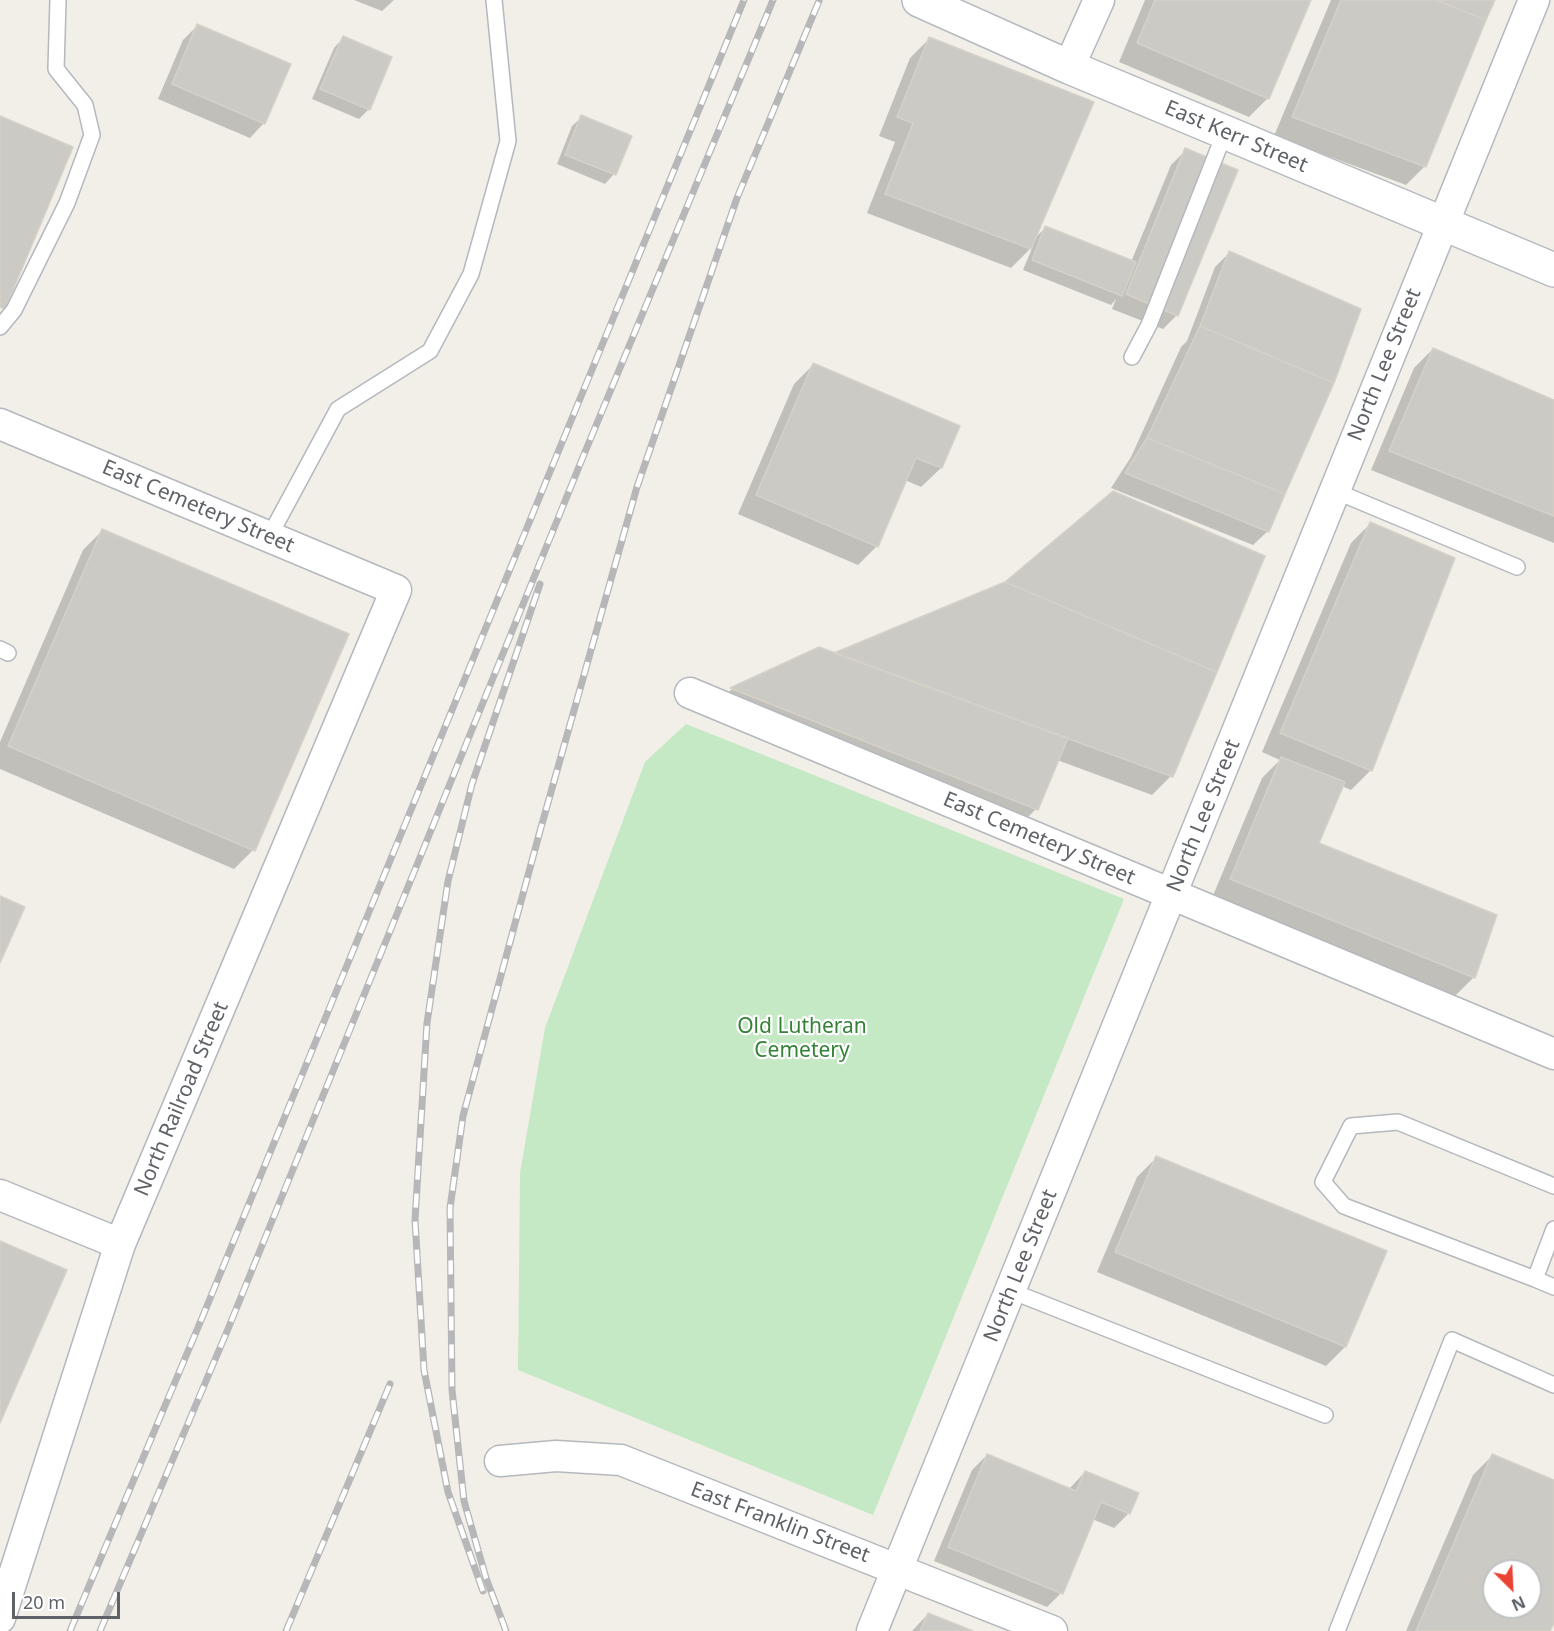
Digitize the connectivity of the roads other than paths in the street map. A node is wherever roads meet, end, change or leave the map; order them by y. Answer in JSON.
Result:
{"nodes":[{"id":1,"x":57,"y":0,"type":"edge"},
{"id":2,"x":494,"y":0,"type":"edge"},
{"id":3,"x":919,"y":0,"type":"edge"},
{"id":4,"x":1099,"y":0,"type":"edge"},
{"id":5,"x":1534,"y":0,"type":"edge"},
{"id":6,"x":1069,"y":66,"type":"junction"},
{"id":7,"x":1224,"y":132,"type":"junction"},
{"id":8,"x":1442,"y":223,"type":"junction"},
{"id":9,"x":1554,"y":270,"type":"edge"},
{"id":10,"x":0,"y":327,"type":"edge"},
{"id":11,"x":1132,"y":357,"type":"dead end"},
{"id":12,"x":0,"y":424,"type":"edge"},
{"id":13,"x":1335,"y":491,"type":"junction"},
{"id":14,"x":269,"y":537,"type":"junction"},
{"id":15,"x":1517,"y":567,"type":"dead end"},
{"id":16,"x":396,"y":591,"type":"joint"},
{"id":17,"x":690,"y":693,"type":"dead end"},
{"id":18,"x":1172,"y":894,"type":"junction"},
{"id":19,"x":1554,"y":1054,"type":"edge"},
{"id":20,"x":1554,"y":1186,"type":"edge"},
{"id":21,"x":0,"y":1195,"type":"edge"},
{"id":22,"x":1554,"y":1229,"type":"edge"},
{"id":23,"x":120,"y":1244,"type":"junction"},
{"id":24,"x":1535,"y":1279,"type":"junction"},
{"id":25,"x":1554,"y":1287,"type":"edge"},
{"id":26,"x":1011,"y":1291,"type":"junction"},
{"id":27,"x":1554,"y":1385,"type":"edge"},
{"id":28,"x":1324,"y":1415,"type":"dead end"},
{"id":29,"x":500,"y":1461,"type":"dead end"},
{"id":30,"x":898,"y":1569,"type":"junction"},
{"id":31,"x":0,"y":1618,"type":"edge"},
{"id":32,"x":872,"y":1631,"type":"edge"},
{"id":33,"x":1052,"y":1631,"type":"edge"},
{"id":34,"x":1337,"y":1631,"type":"edge"}],
"edges":[{"from":1,"to":10,"type":"lane"},
{"from":2,"to":14,"type":"lane"},
{"from":3,"to":6,"type":"street","name":"East Kerr Street"},
{"from":4,"to":6,"type":"street"},
{"from":5,"to":8,"type":"street","name":"North Lee Street"},
{"from":6,"to":7,"type":"street","name":"East Kerr Street"},
{"from":7,"to":8,"type":"street","name":"East Kerr Street"},
{"from":7,"to":11,"type":"lane"},
{"from":8,"to":9,"type":"street","name":"East Kerr Street"},
{"from":8,"to":13,"type":"street","name":"North Lee Street"},
{"from":12,"to":14,"type":"street","name":"East Cemetery Street"},
{"from":13,"to":15,"type":"lane"},
{"from":13,"to":18,"type":"street","name":"North Lee Street"},
{"from":14,"to":16,"type":"street","name":"East Cemetery Street"},
{"from":16,"to":23,"type":"street","name":"North Railroad Street"},
{"from":17,"to":18,"type":"street","name":"East Cemetery Street"},
{"from":18,"to":19,"type":"street","name":"East Cemetery Street"},
{"from":18,"to":26,"type":"street","name":"North Lee Street"},
{"from":20,"to":24,"type":"lane"},
{"from":21,"to":23,"type":"street"},
{"from":22,"to":24,"type":"lane"},
{"from":23,"to":31,"type":"street","name":"North Railroad Street"},
{"from":24,"to":25,"type":"lane"},
{"from":26,"to":28,"type":"lane"},
{"from":26,"to":30,"type":"street","name":"North Lee Street"},
{"from":27,"to":34,"type":"lane"},
{"from":29,"to":30,"type":"street","name":"East Franklin Street"},
{"from":30,"to":32,"type":"street","name":"North Lee Street"},
{"from":30,"to":33,"type":"street","name":"East Franklin Street"}]}
